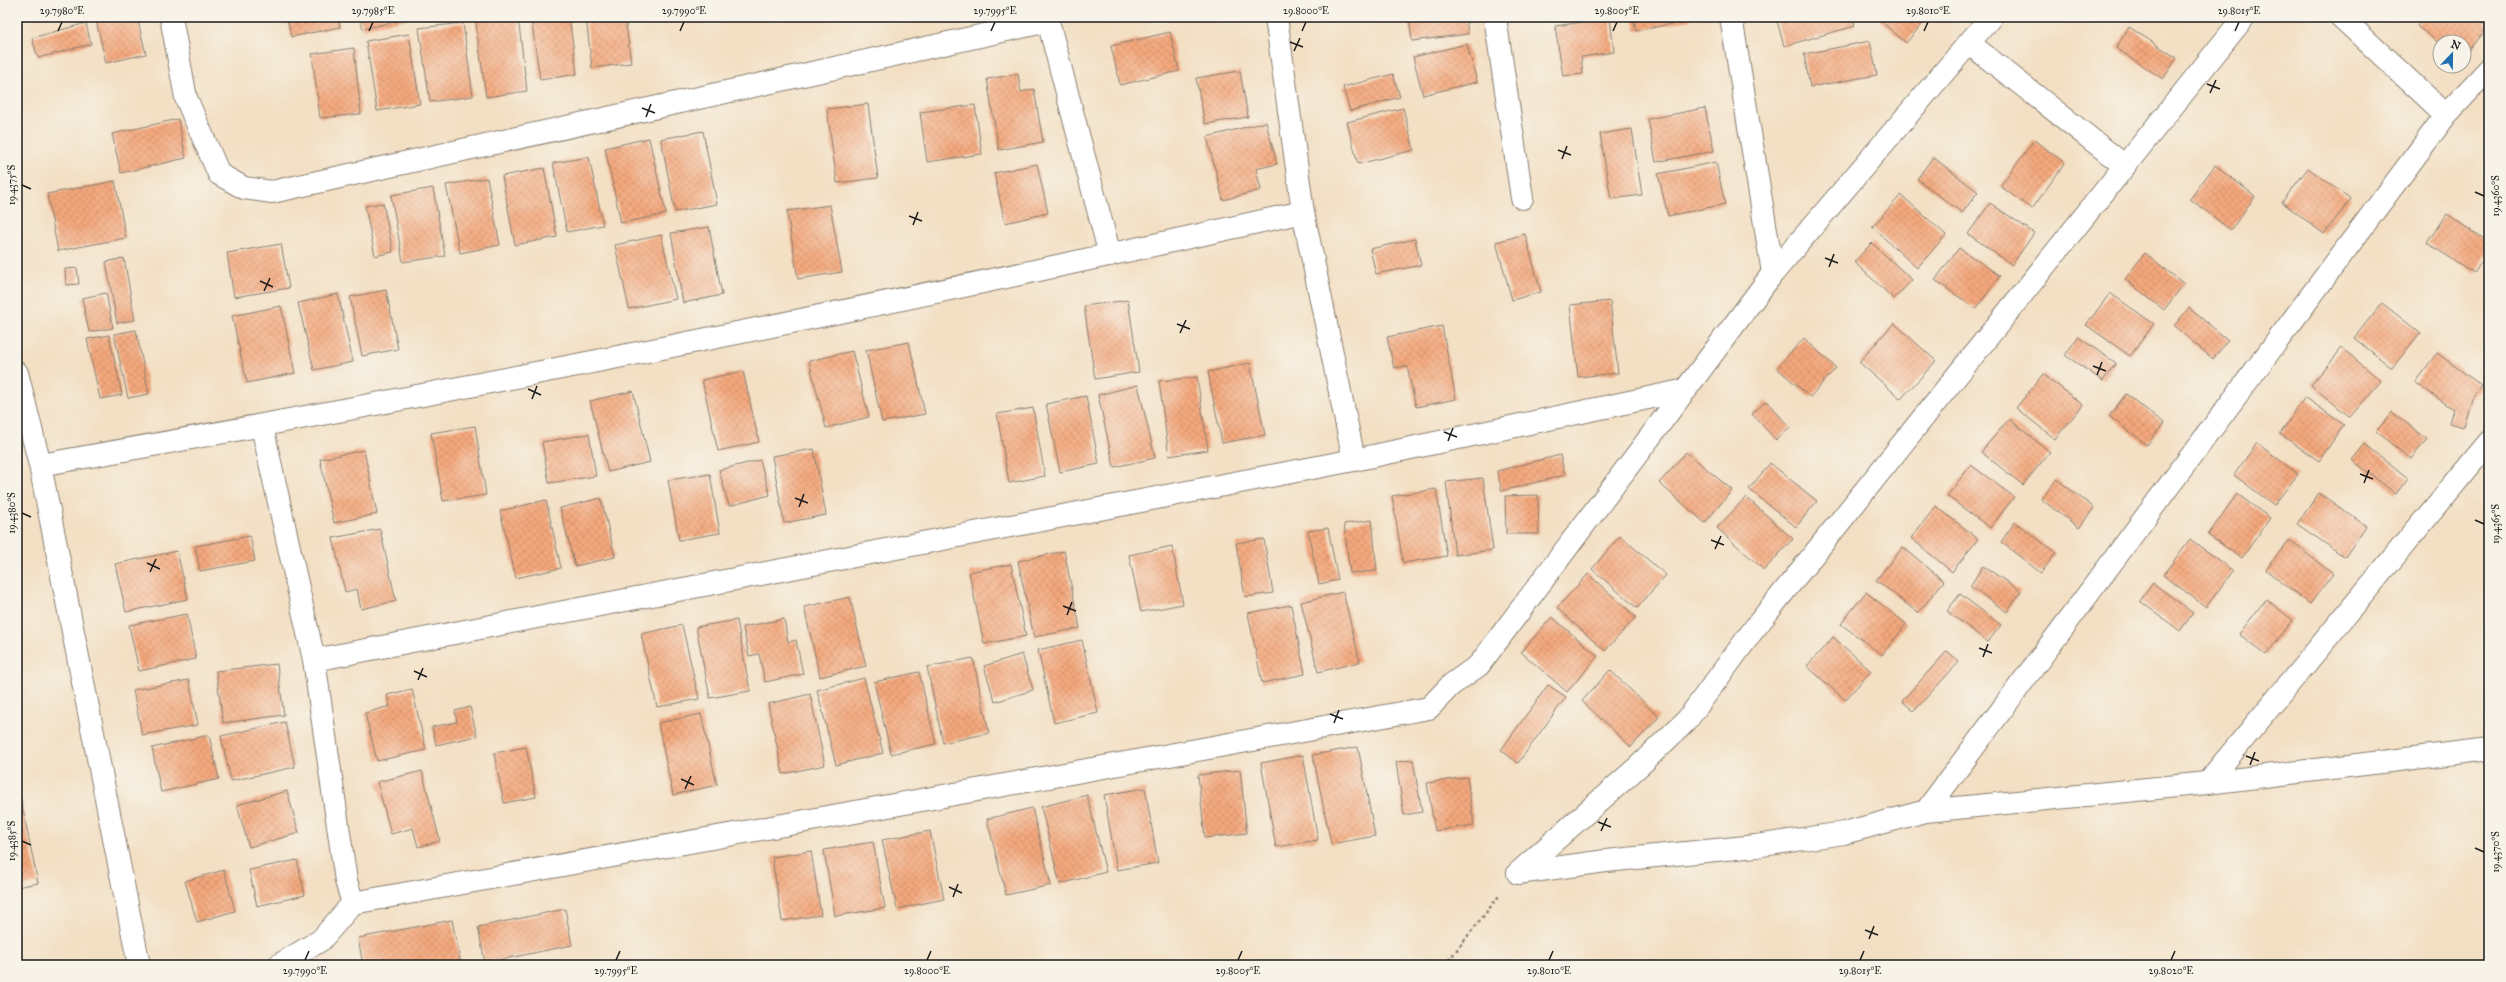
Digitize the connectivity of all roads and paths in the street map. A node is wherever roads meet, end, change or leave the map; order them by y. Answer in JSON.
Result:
{"nodes":[{"id":1,"x":171,"y":17,"type":"edge"},
{"id":2,"x":1276,"y":17,"type":"edge"},
{"id":3,"x":1495,"y":17,"type":"edge"},
{"id":4,"x":1731,"y":17,"type":"edge"},
{"id":5,"x":1991,"y":17,"type":"edge"},
{"id":6,"x":2244,"y":17,"type":"edge"},
{"id":7,"x":2341,"y":17,"type":"edge"},
{"id":8,"x":1048,"y":19,"type":"edge"},
{"id":9,"x":1970,"y":44,"type":"junction"},
{"id":10,"x":2489,"y":69,"type":"edge"},
{"id":11,"x":2446,"y":115,"type":"junction"},
{"id":12,"x":2125,"y":166,"type":"junction"},
{"id":13,"x":1522,"y":198,"type":"dead end"},
{"id":14,"x":1303,"y":212,"type":"junction"},
{"id":15,"x":1110,"y":255,"type":"junction"},
{"id":16,"x":1772,"y":273,"type":"junction"},
{"id":17,"x":17,"y":373,"type":"edge"},
{"id":18,"x":1686,"y":390,"type":"junction"},
{"id":19,"x":262,"y":426,"type":"junction"},
{"id":20,"x":2489,"y":442,"type":"edge"},
{"id":21,"x":1354,"y":460,"type":"junction"},
{"id":22,"x":40,"y":465,"type":"junction"},
{"id":23,"x":314,"y":660,"type":"junction"},
{"id":24,"x":2489,"y":749,"type":"edge"},
{"id":25,"x":2207,"y":783,"type":"junction"},
{"id":26,"x":1926,"y":811,"type":"junction"},
{"id":27,"x":1518,"y":873,"type":"junction"},
{"id":28,"x":353,"y":903,"type":"junction"},
{"id":29,"x":139,"y":965,"type":"edge"},
{"id":30,"x":279,"y":965,"type":"edge"},
{"id":31,"x":1445,"y":965,"type":"edge"}],
"edges":[{"from":1,"to":8,"type":"street"},
{"from":2,"to":14,"type":"street"},
{"from":3,"to":13,"type":"street"},
{"from":4,"to":16,"type":"street"},
{"from":5,"to":9,"type":"street"},
{"from":6,"to":12,"type":"street"},
{"from":7,"to":11,"type":"street"},
{"from":8,"to":15,"type":"street"},
{"from":9,"to":12,"type":"street"},
{"from":9,"to":16,"type":"street"},
{"from":10,"to":11,"type":"street"},
{"from":11,"to":26,"type":"street"},
{"from":12,"to":27,"type":"street"},
{"from":14,"to":15,"type":"street"},
{"from":14,"to":21,"type":"street"},
{"from":15,"to":19,"type":"street"},
{"from":16,"to":18,"type":"street"},
{"from":17,"to":22,"type":"street"},
{"from":18,"to":21,"type":"street"},
{"from":18,"to":28,"type":"street"},
{"from":19,"to":22,"type":"street"},
{"from":19,"to":23,"type":"street"},
{"from":20,"to":25,"type":"street"},
{"from":21,"to":23,"type":"street"},
{"from":22,"to":29,"type":"street"},
{"from":23,"to":28,"type":"street"},
{"from":24,"to":25,"type":"street"},
{"from":25,"to":26,"type":"street"},
{"from":26,"to":27,"type":"street"},
{"from":27,"to":31,"type":"path"},
{"from":28,"to":30,"type":"street"}]}
